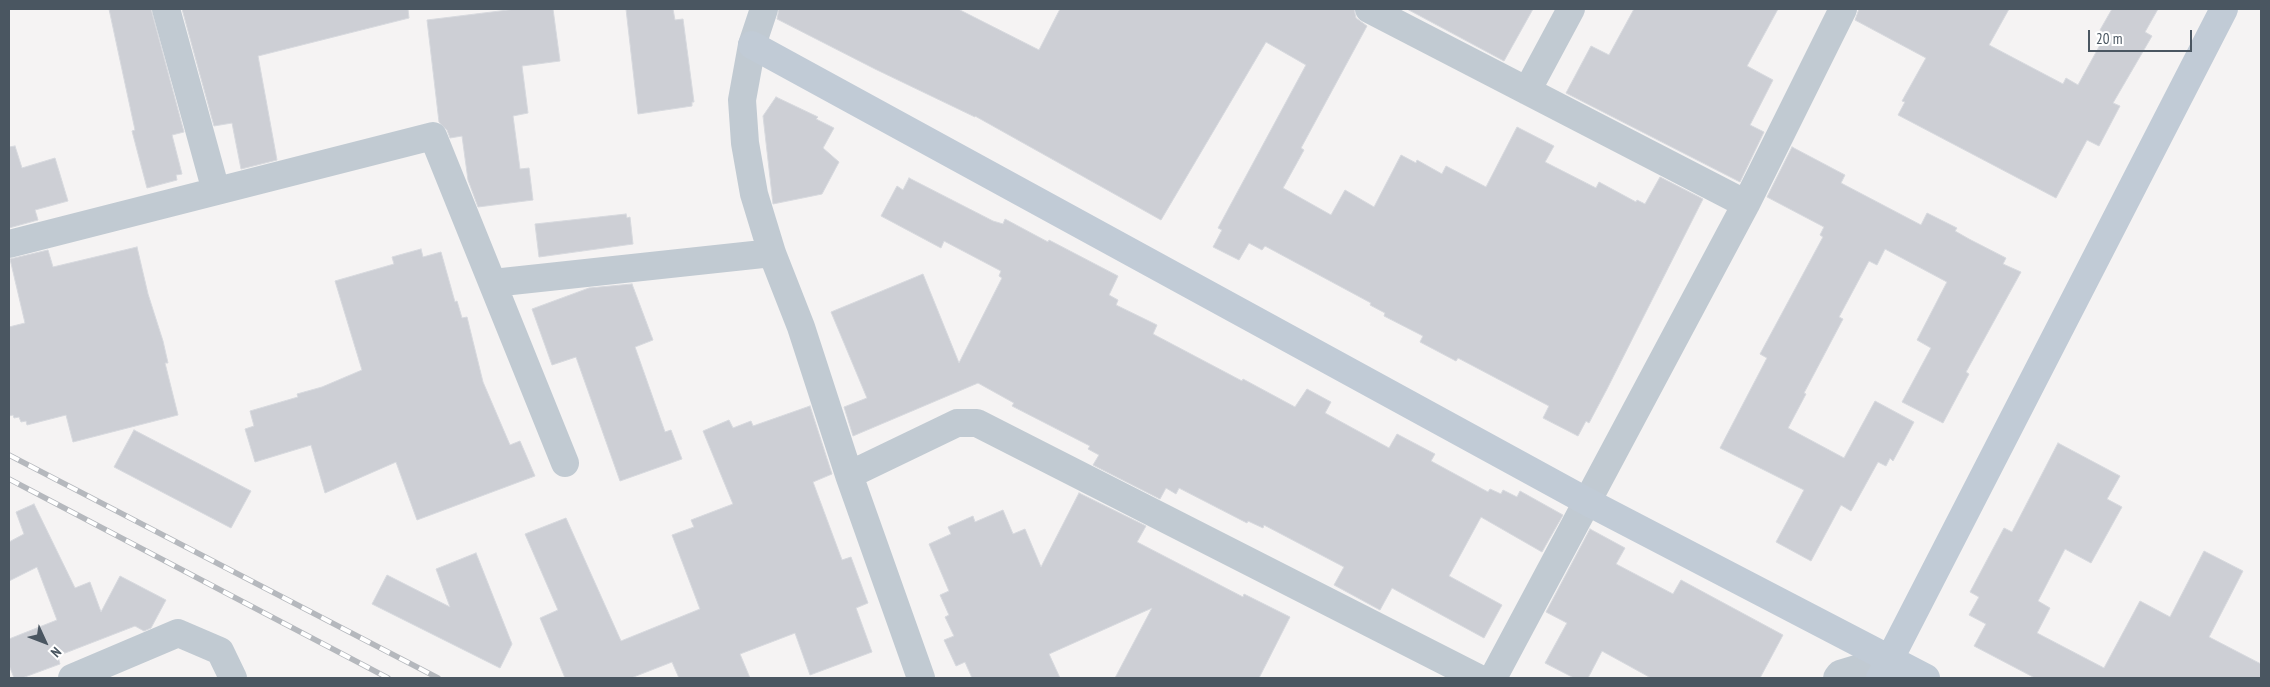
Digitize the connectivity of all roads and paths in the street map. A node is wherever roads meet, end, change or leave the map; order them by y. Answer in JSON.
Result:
{"nodes":[{"id":1,"x":166,"y":9,"type":"edge"},
{"id":2,"x":764,"y":9,"type":"edge"},
{"id":3,"x":1369,"y":9,"type":"edge"},
{"id":4,"x":1571,"y":9,"type":"edge"},
{"id":5,"x":1843,"y":9,"type":"edge"},
{"id":6,"x":2224,"y":9,"type":"edge"},
{"id":7,"x":752,"y":46,"type":"junction"},
{"id":8,"x":1527,"y":91,"type":"junction"},
{"id":9,"x":216,"y":191,"type":"junction"},
{"id":10,"x":1746,"y":204,"type":"junction"},
{"id":11,"x":9,"y":244,"type":"edge"},
{"id":12,"x":772,"y":253,"type":"junction"},
{"id":13,"x":493,"y":283,"type":"junction"},
{"id":14,"x":564,"y":464,"type":"dead end"},
{"id":15,"x":849,"y":475,"type":"junction"},
{"id":16,"x":1586,"y":501,"type":"junction"},
{"id":17,"x":1889,"y":672,"type":"edge"},
{"id":18,"x":72,"y":678,"type":"edge"},
{"id":19,"x":233,"y":678,"type":"edge"},
{"id":20,"x":921,"y":678,"type":"edge"},
{"id":21,"x":1478,"y":678,"type":"edge"},
{"id":22,"x":1493,"y":678,"type":"edge"},
{"id":23,"x":1837,"y":678,"type":"edge"},
{"id":24,"x":1926,"y":678,"type":"edge"}],
"edges":[{"from":1,"to":9,"type":"street"},
{"from":2,"to":7,"type":"street"},
{"from":3,"to":8,"type":"street"},
{"from":4,"to":8,"type":"street"},
{"from":5,"to":10,"type":"street"},
{"from":6,"to":17,"type":"street"},
{"from":7,"to":12,"type":"street"},
{"from":7,"to":16,"type":"street"},
{"from":8,"to":10,"type":"street"},
{"from":9,"to":11,"type":"street"},
{"from":9,"to":13,"type":"street"},
{"from":10,"to":16,"type":"street"},
{"from":12,"to":13,"type":"street"},
{"from":12,"to":15,"type":"street"},
{"from":13,"to":14,"type":"street"},
{"from":15,"to":20,"type":"street"},
{"from":15,"to":21,"type":"street"},
{"from":16,"to":17,"type":"street"},
{"from":16,"to":22,"type":"street"},
{"from":17,"to":23,"type":"street"},
{"from":17,"to":24,"type":"street"},
{"from":18,"to":19,"type":"street"}]}
